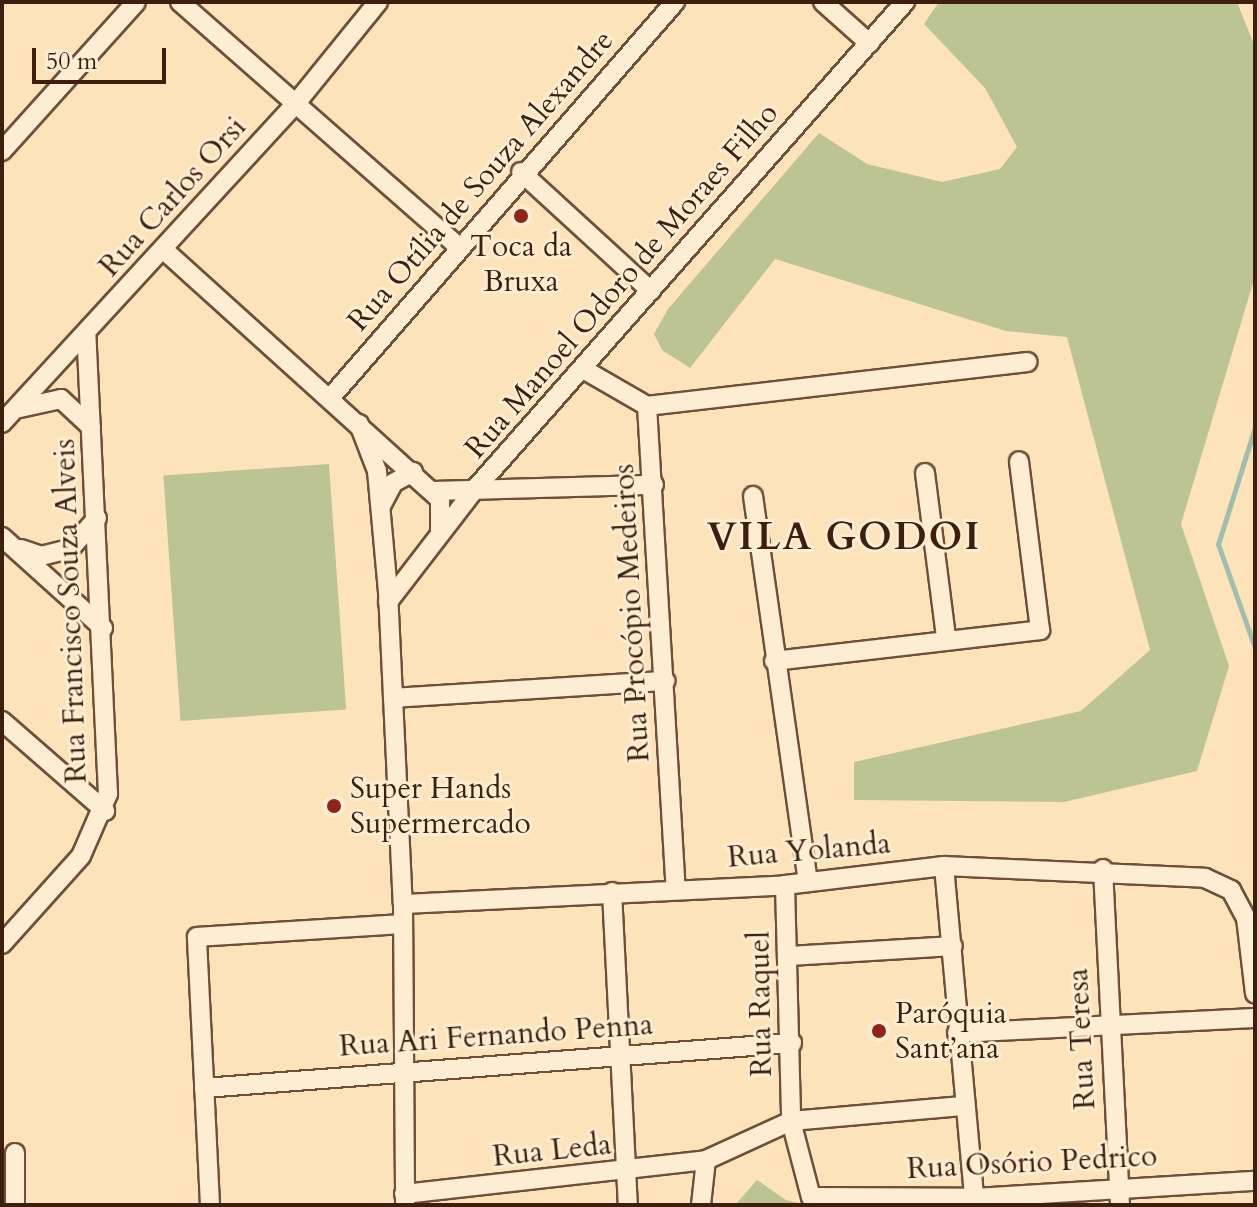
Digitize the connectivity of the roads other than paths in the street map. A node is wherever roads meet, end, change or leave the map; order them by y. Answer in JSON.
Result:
{"nodes":[{"id":1,"x":136,"y":2,"type":"edge"},
{"id":2,"x":180,"y":2,"type":"edge"},
{"id":3,"x":378,"y":2,"type":"edge"},
{"id":4,"x":675,"y":2,"type":"edge"},
{"id":5,"x":823,"y":2,"type":"edge"},
{"id":6,"x":905,"y":2,"type":"edge"},
{"id":7,"x":869,"y":43,"type":"junction"},
{"id":8,"x":297,"y":102,"type":"junction"},
{"id":9,"x":2,"y":151,"type":"edge"},
{"id":10,"x":521,"y":172,"type":"junction"},
{"id":11,"x":457,"y":245,"type":"junction"},
{"id":12,"x":164,"y":250,"type":"junction"},
{"id":13,"x":651,"y":291,"type":"junction"},
{"id":14,"x":86,"y":334,"type":"junction"},
{"id":15,"x":1027,"y":362,"type":"dead end"},
{"id":16,"x":583,"y":369,"type":"junction"},
{"id":17,"x":331,"y":397,"type":"junction"},
{"id":18,"x":647,"y":406,"type":"junction"},
{"id":19,"x":8,"y":417,"type":"edge"},
{"id":20,"x":359,"y":424,"type":"junction"},
{"id":21,"x":91,"y":427,"type":"junction"},
{"id":22,"x":1019,"y":461,"type":"dead end"},
{"id":23,"x":413,"y":472,"type":"junction"},
{"id":24,"x":925,"y":473,"type":"dead end"},
{"id":25,"x":654,"y":485,"type":"junction"},
{"id":26,"x":475,"y":489,"type":"junction"},
{"id":27,"x":433,"y":491,"type":"junction"},
{"id":28,"x":753,"y":496,"type":"dead end"},
{"id":29,"x":381,"y":507,"type":"junction"},
{"id":30,"x":97,"y":518,"type":"junction"},
{"id":31,"x":438,"y":533,"type":"junction"},
{"id":32,"x":7,"y":541,"type":"edge"},
{"id":33,"x":386,"y":565,"type":"junction"},
{"id":34,"x":410,"y":568,"type":"junction"},
{"id":35,"x":388,"y":594,"type":"junction"},
{"id":36,"x":103,"y":628,"type":"junction"},
{"id":37,"x":946,"y":636,"type":"junction"},
{"id":38,"x":774,"y":661,"type":"junction"},
{"id":39,"x":665,"y":681,"type":"junction"},
{"id":40,"x":393,"y":698,"type":"junction"},
{"id":41,"x":2,"y":721,"type":"edge"},
{"id":42,"x":105,"y":811,"type":"junction"},
{"id":43,"x":944,"y":866,"type":"junction"},
{"id":44,"x":1103,"y":869,"type":"junction"},
{"id":45,"x":808,"y":882,"type":"junction"},
{"id":46,"x":785,"y":885,"type":"junction"},
{"id":47,"x":676,"y":889,"type":"junction"},
{"id":48,"x":612,"y":892,"type":"junction"},
{"id":49,"x":403,"y":904,"type":"junction"},
{"id":50,"x":402,"y":924,"type":"junction"},
{"id":51,"x":3,"y":940,"type":"edge"},
{"id":52,"x":953,"y":946,"type":"junction"},
{"id":53,"x":790,"y":956,"type":"junction"},
{"id":54,"x":1255,"y":993,"type":"edge"},
{"id":55,"x":1255,"y":1018,"type":"edge"},
{"id":56,"x":1107,"y":1026,"type":"junction"},
{"id":57,"x":957,"y":1033,"type":"junction"},
{"id":58,"x":792,"y":1043,"type":"junction"},
{"id":59,"x":619,"y":1054,"type":"junction"},
{"id":60,"x":404,"y":1068,"type":"junction"},
{"id":61,"x":204,"y":1088,"type":"junction"},
{"id":62,"x":962,"y":1106,"type":"junction"},
{"id":63,"x":791,"y":1121,"type":"junction"},
{"id":64,"x":15,"y":1153,"type":"dead end"},
{"id":65,"x":706,"y":1160,"type":"junction"},
{"id":66,"x":625,"y":1172,"type":"junction"},
{"id":67,"x":1255,"y":1181,"type":"edge"},
{"id":68,"x":1120,"y":1196,"type":"edge"},
{"id":69,"x":811,"y":1197,"type":"joint"},
{"id":70,"x":405,"y":1199,"type":"edge"},
{"id":71,"x":975,"y":1202,"type":"edge"},
{"id":72,"x":15,"y":1205,"type":"edge"},
{"id":73,"x":210,"y":1205,"type":"edge"},
{"id":74,"x":628,"y":1205,"type":"edge"},
{"id":75,"x":701,"y":1205,"type":"edge"}],
"edges":[{"from":1,"to":9,"type":"street"},
{"from":2,"to":8,"type":"street"},
{"from":3,"to":8,"type":"street","name":"Rua Carlos Orsi"},
{"from":4,"to":10,"type":"street","name":"Rua Otília de Souza Alexandre"},
{"from":5,"to":7,"type":"street"},
{"from":6,"to":7,"type":"street","name":"Rua Manoel Odoro de Moraes Filho"},
{"from":7,"to":13,"type":"street","name":"Rua Manoel Odoro de Moraes Filho"},
{"from":8,"to":11,"type":"street"},
{"from":8,"to":12,"type":"street","name":"Rua Carlos Orsi"},
{"from":10,"to":11,"type":"street","name":"Rua Otília de Souza Alexandre"},
{"from":10,"to":13,"type":"street"},
{"from":11,"to":17,"type":"street","name":"Rua Otília de Souza Alexandre"},
{"from":12,"to":14,"type":"street","name":"Rua Carlos Orsi"},
{"from":12,"to":17,"type":"street"},
{"from":13,"to":16,"type":"street","name":"Rua Manoel Odoro de Moraes Filho"},
{"from":14,"to":19,"type":"street","name":"Rua Carlos Orsi"},
{"from":14,"to":21,"type":"street","name":"Rua Francisco Souza Alveis"},
{"from":15,"to":18,"type":"street"},
{"from":16,"to":18,"type":"street"},
{"from":16,"to":26,"type":"street","name":"Rua Manoel Odoro de Moraes Filho"},
{"from":17,"to":20,"type":"street"},
{"from":18,"to":25,"type":"street","name":"Rua Procópio Medeiros"},
{"from":19,"to":21,"type":"street"},
{"from":20,"to":23,"type":"street"},
{"from":20,"to":29,"type":"street"},
{"from":21,"to":30,"type":"street","name":"Rua Francisco Souza Alveis"},
{"from":22,"to":37,"type":"street"},
{"from":23,"to":27,"type":"street"},
{"from":23,"to":29,"type":"street"},
{"from":24,"to":37,"type":"street"},
{"from":25,"to":26,"type":"street"},
{"from":25,"to":39,"type":"street","name":"Rua Procópio Medeiros"},
{"from":26,"to":27,"type":"street"},
{"from":26,"to":31,"type":"street","name":"Rua Manoel Odoro de Moraes Filho"},
{"from":27,"to":31,"type":"street"},
{"from":28,"to":38,"type":"street"},
{"from":29,"to":33,"type":"street"},
{"from":30,"to":32,"type":"street"},
{"from":30,"to":36,"type":"street","name":"Rua Francisco Souza Alveis"},
{"from":31,"to":34,"type":"street","name":"Rua Manoel Odoro de Moraes Filho"},
{"from":32,"to":36,"type":"street"},
{"from":33,"to":34,"type":"street"},
{"from":33,"to":35,"type":"street"},
{"from":34,"to":35,"type":"street","name":"Rua Manoel Odoro de Moraes Filho"},
{"from":35,"to":40,"type":"street"},
{"from":36,"to":42,"type":"street","name":"Rua Francisco Souza Alveis"},
{"from":37,"to":38,"type":"street"},
{"from":38,"to":45,"type":"street"},
{"from":39,"to":40,"type":"street"},
{"from":39,"to":47,"type":"street","name":"Rua Procópio Medeiros"},
{"from":40,"to":49,"type":"street"},
{"from":41,"to":42,"type":"street"},
{"from":42,"to":51,"type":"street","name":"Rua Francisco Souza Alveis"},
{"from":43,"to":44,"type":"street","name":"Rua Yolanda"},
{"from":43,"to":45,"type":"street","name":"Rua Yolanda"},
{"from":43,"to":52,"type":"street"},
{"from":44,"to":54,"type":"street","name":"Rua Yolanda"},
{"from":44,"to":56,"type":"street","name":"Rua Teresa"},
{"from":45,"to":46,"type":"street","name":"Rua Yolanda"},
{"from":46,"to":47,"type":"street","name":"Rua Yolanda"},
{"from":46,"to":53,"type":"street","name":"Rua Raquel"},
{"from":47,"to":48,"type":"street","name":"Rua Yolanda"},
{"from":48,"to":49,"type":"street","name":"Rua Yolanda"},
{"from":48,"to":59,"type":"street"},
{"from":49,"to":50,"type":"street"},
{"from":50,"to":60,"type":"street"},
{"from":50,"to":61,"type":"street"},
{"from":52,"to":53,"type":"street"},
{"from":52,"to":57,"type":"street"},
{"from":53,"to":58,"type":"street","name":"Rua Raquel"},
{"from":55,"to":56,"type":"street"},
{"from":56,"to":57,"type":"street"},
{"from":56,"to":68,"type":"street","name":"Rua Teresa"},
{"from":57,"to":62,"type":"street"},
{"from":58,"to":59,"type":"street","name":"Rua Ari Fernando Penna"},
{"from":58,"to":63,"type":"street","name":"Rua Raquel"},
{"from":59,"to":60,"type":"street","name":"Rua Ari Fernando Penna"},
{"from":59,"to":66,"type":"street"},
{"from":60,"to":61,"type":"street","name":"Rua Ari Fernando Penna"},
{"from":60,"to":70,"type":"street"},
{"from":61,"to":73,"type":"street"},
{"from":62,"to":63,"type":"street","name":"Rua Leda"},
{"from":62,"to":71,"type":"street"},
{"from":63,"to":65,"type":"street","name":"Rua Leda"},
{"from":63,"to":69,"type":"street","name":"Rua Raquel"},
{"from":64,"to":72,"type":"street"},
{"from":65,"to":66,"type":"street","name":"Rua Leda"},
{"from":65,"to":75,"type":"street"},
{"from":66,"to":70,"type":"street","name":"Rua Leda"},
{"from":66,"to":74,"type":"street"},
{"from":67,"to":68,"type":"street","name":"Rua Osório Pedrico"},
{"from":68,"to":71,"type":"street","name":"Rua Osório Pedrico"},
{"from":69,"to":71,"type":"street","name":"Rua Osório Pedrico"}]}
